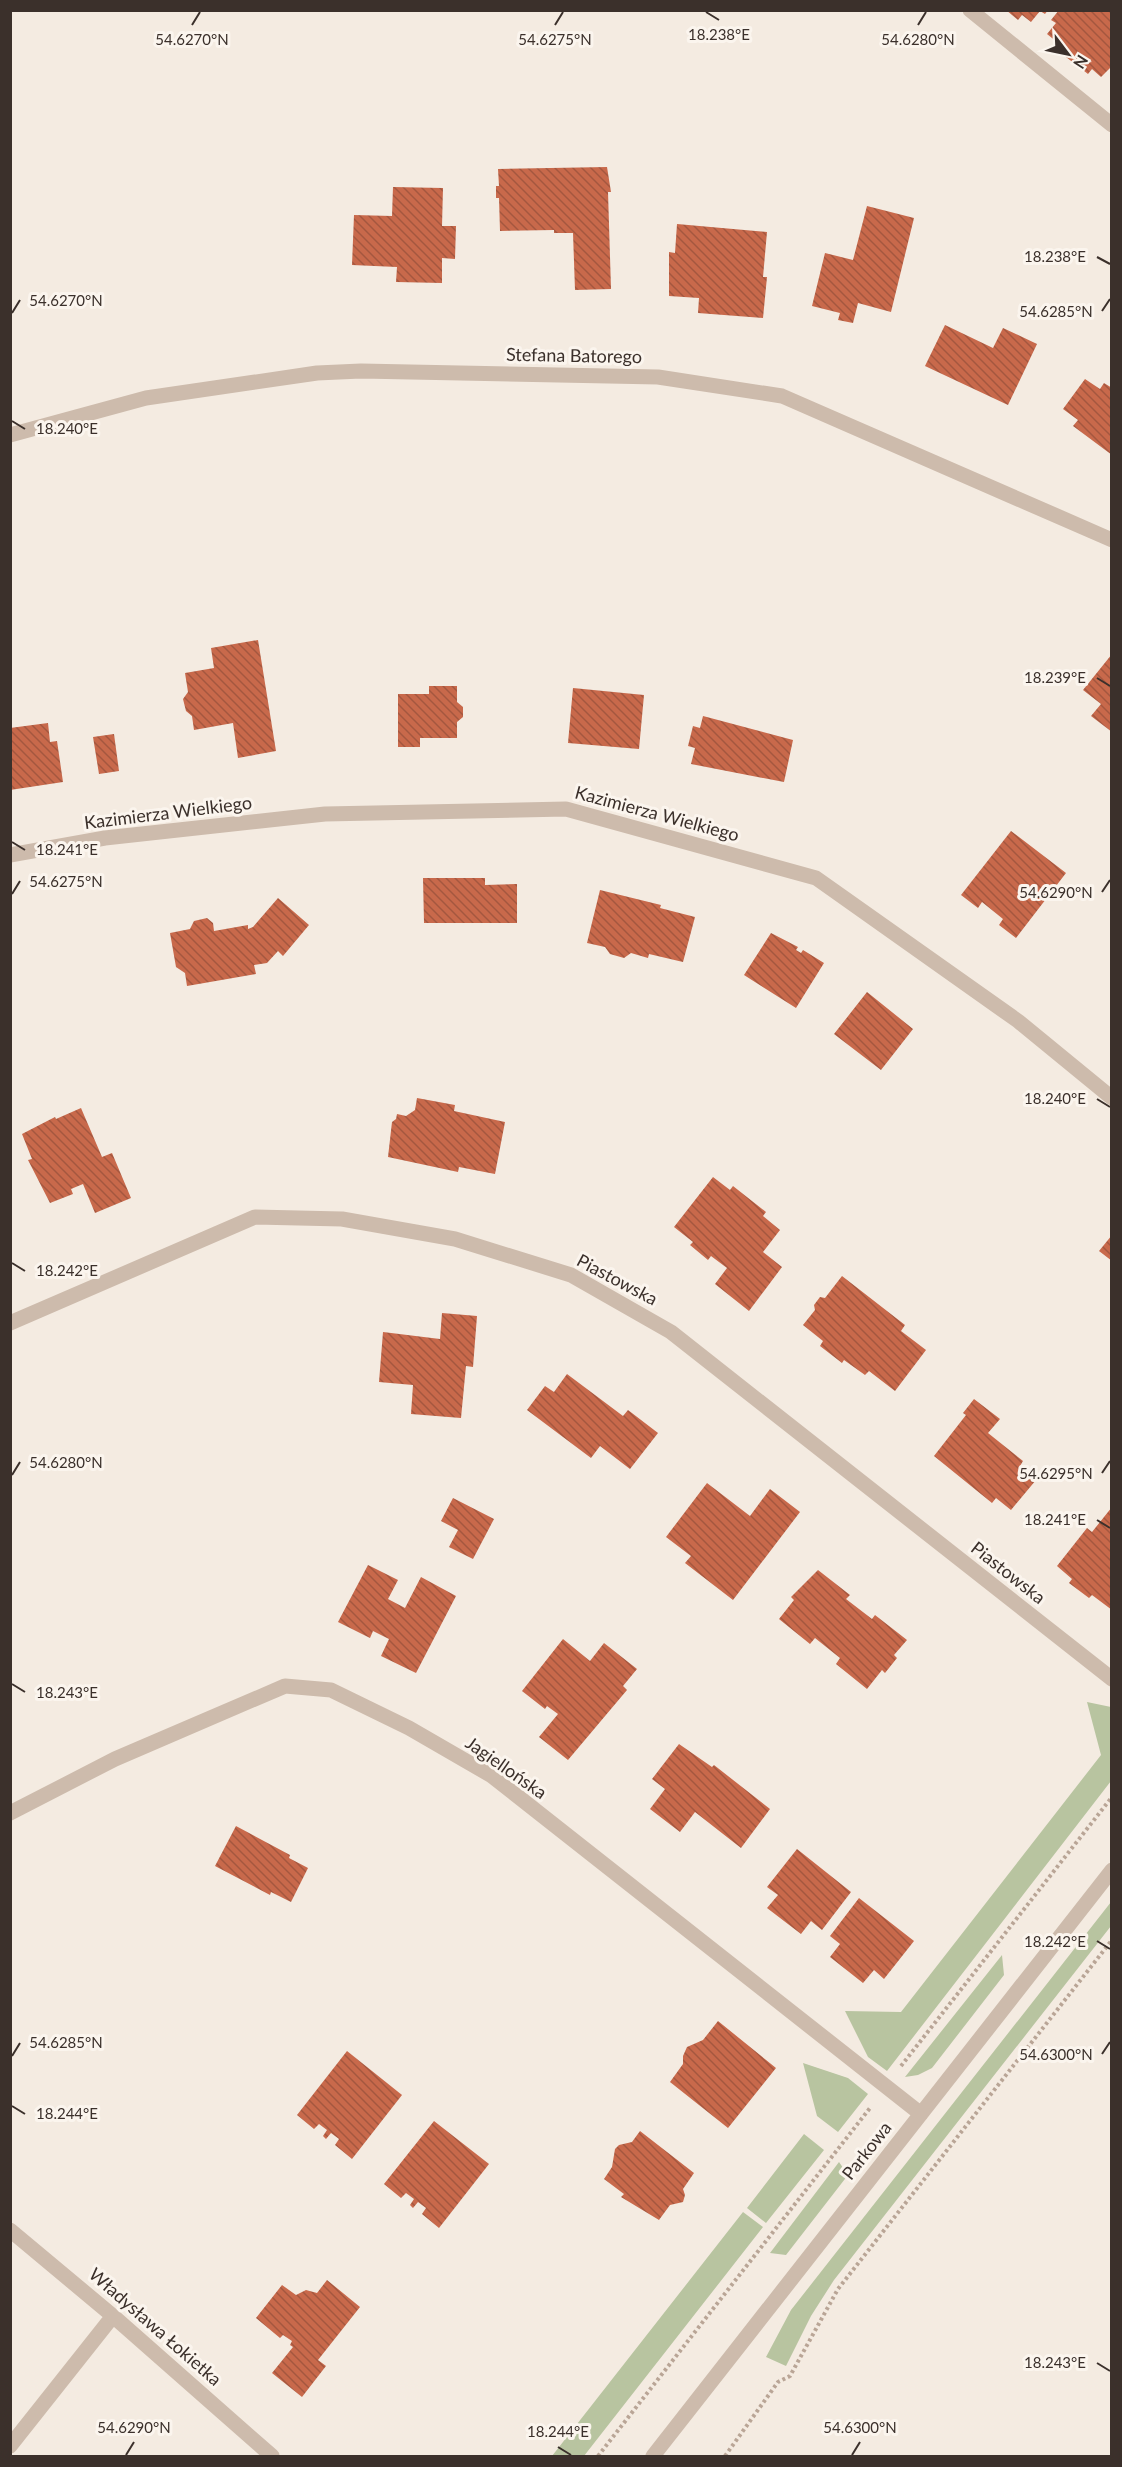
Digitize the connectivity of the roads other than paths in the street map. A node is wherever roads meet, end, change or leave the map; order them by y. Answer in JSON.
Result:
{"nodes":[{"id":1,"x":970,"y":10,"type":"edge"},
{"id":2,"x":1112,"y":125,"type":"edge"},
{"id":3,"x":10,"y":435,"type":"edge"},
{"id":4,"x":1112,"y":540,"type":"edge"},
{"id":5,"x":10,"y":855,"type":"edge"},
{"id":6,"x":1112,"y":1098,"type":"edge"},
{"id":7,"x":10,"y":1323,"type":"edge"},
{"id":8,"x":1112,"y":1679,"type":"edge"},
{"id":9,"x":10,"y":1813,"type":"edge"},
{"id":10,"x":1112,"y":1870,"type":"edge"},
{"id":11,"x":921,"y":2114,"type":"junction"},
{"id":12,"x":10,"y":2230,"type":"edge"},
{"id":13,"x":113,"y":2316,"type":"junction"},
{"id":14,"x":10,"y":2446,"type":"edge"},
{"id":15,"x":272,"y":2457,"type":"edge"},
{"id":16,"x":653,"y":2457,"type":"edge"}],
"edges":[{"from":1,"to":2,"type":"street"},
{"from":3,"to":4,"type":"street","name":"Stefana Batorego"},
{"from":5,"to":6,"type":"street","name":"Kazimierza Wielkiego"},
{"from":7,"to":8,"type":"street","name":"Piastowska"},
{"from":9,"to":11,"type":"street","name":"Jagiellońska"},
{"from":10,"to":11,"type":"street","name":"Parkowa"},
{"from":11,"to":16,"type":"street","name":"Parkowa"},
{"from":12,"to":13,"type":"street","name":"Władysława Łokietka"},
{"from":13,"to":14,"type":"street"},
{"from":13,"to":15,"type":"street","name":"Władysława Łokietka"}]}
